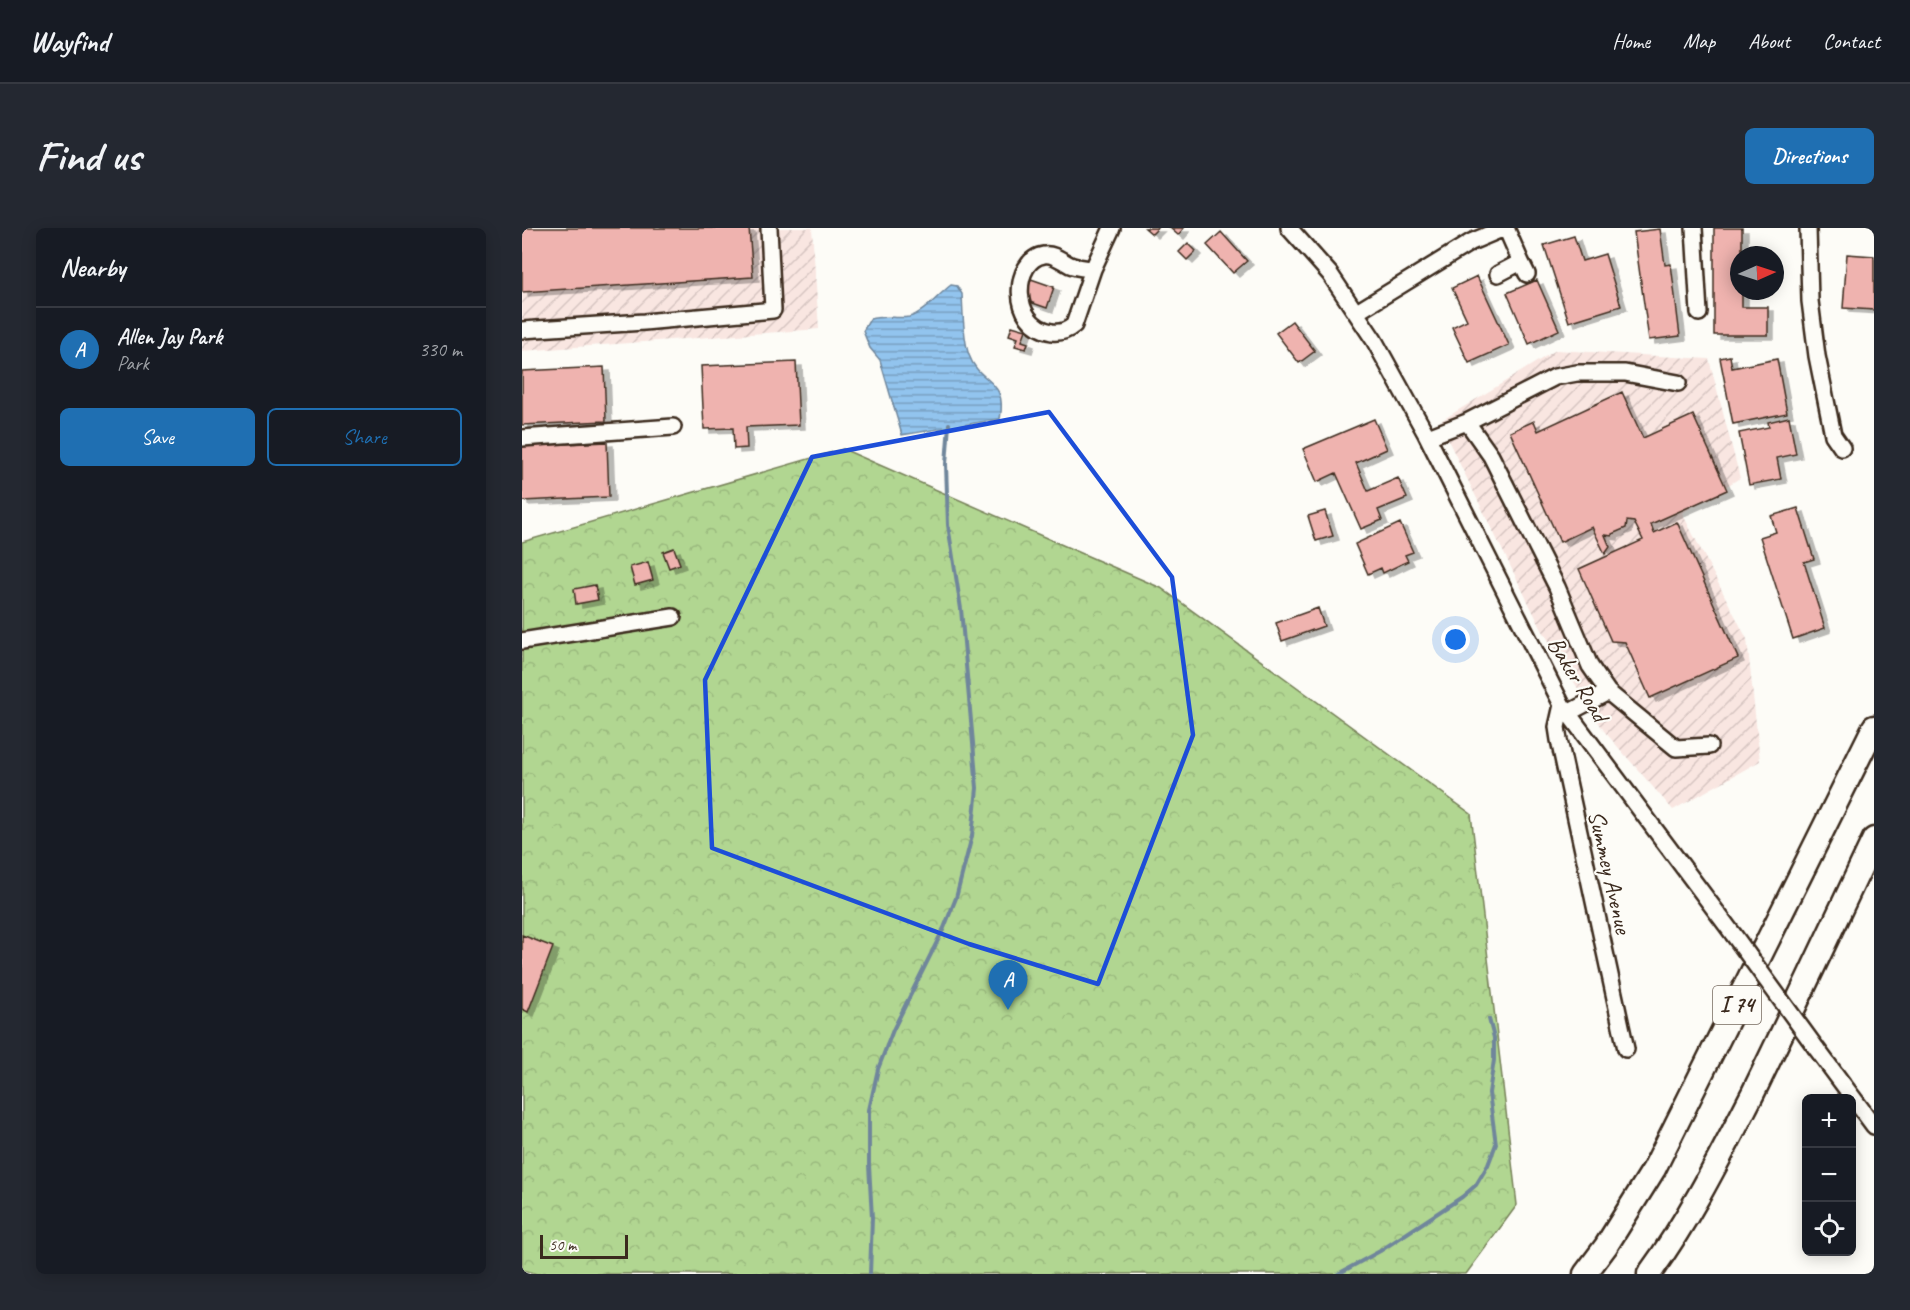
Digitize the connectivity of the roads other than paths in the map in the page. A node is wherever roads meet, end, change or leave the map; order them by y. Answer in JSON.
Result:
{"nodes":[{"id":1,"x":769,"y":228,"type":"edge"},
{"id":2,"x":1112,"y":228,"type":"edge"},
{"id":3,"x":1289,"y":228,"type":"edge"},
{"id":4,"x":1505,"y":228,"type":"edge"},
{"id":5,"x":1694,"y":228,"type":"edge"},
{"id":6,"x":1808,"y":228,"type":"edge"},
{"id":7,"x":1093,"y":269,"type":"junction"},
{"id":8,"x":1498,"y":274,"type":"dead end"},
{"id":9,"x":1356,"y":312,"type":"junction"},
{"id":10,"x":1699,"y":313,"type":"dead end"},
{"id":11,"x":522,"y":330,"type":"edge"},
{"id":12,"x":1678,"y":383,"type":"dead end"},
{"id":13,"x":1467,"y":422,"type":"junction"},
{"id":14,"x":673,"y":427,"type":"dead end"},
{"id":15,"x":1428,"y":437,"type":"junction"},
{"id":16,"x":522,"y":438,"type":"edge"},
{"id":17,"x":1842,"y":448,"type":"dead end"},
{"id":18,"x":673,"y":617,"type":"dead end"},
{"id":19,"x":522,"y":641,"type":"edge"},
{"id":20,"x":1608,"y":692,"type":"junction"},
{"id":21,"x":1565,"y":709,"type":"junction"},
{"id":22,"x":1874,"y":727,"type":"edge"},
{"id":23,"x":1709,"y":746,"type":"dead end"},
{"id":24,"x":1874,"y":839,"type":"edge"},
{"id":25,"x":1626,"y":1049,"type":"dead end"},
{"id":26,"x":1874,"y":1126,"type":"edge"},
{"id":27,"x":1585,"y":1274,"type":"edge"},
{"id":28,"x":1649,"y":1274,"type":"edge"}],
"edges":[{"from":1,"to":11,"type":"street"},
{"from":2,"to":7,"type":"street"},
{"from":3,"to":9,"type":"street","name":"Baker Road"},
{"from":4,"to":8,"type":"street"},
{"from":4,"to":9,"type":"street"},
{"from":5,"to":10,"type":"street"},
{"from":6,"to":17,"type":"street"},
{"from":7,"to":7,"type":"street"},
{"from":9,"to":15,"type":"street","name":"Baker Road"},
{"from":12,"to":13,"type":"street"},
{"from":13,"to":15,"type":"street"},
{"from":13,"to":20,"type":"street"},
{"from":14,"to":16,"type":"street"},
{"from":15,"to":21,"type":"street","name":"Baker Road"},
{"from":18,"to":19,"type":"street"},
{"from":20,"to":21,"type":"street"},
{"from":20,"to":23,"type":"street"},
{"from":21,"to":25,"type":"street","name":"Summey Avenue"},
{"from":21,"to":26,"type":"street","name":"Baker Road","bridge":true},
{"from":22,"to":27,"type":"highway","number":"I 74"},
{"from":24,"to":28,"type":"highway","number":"I 74"}]}
